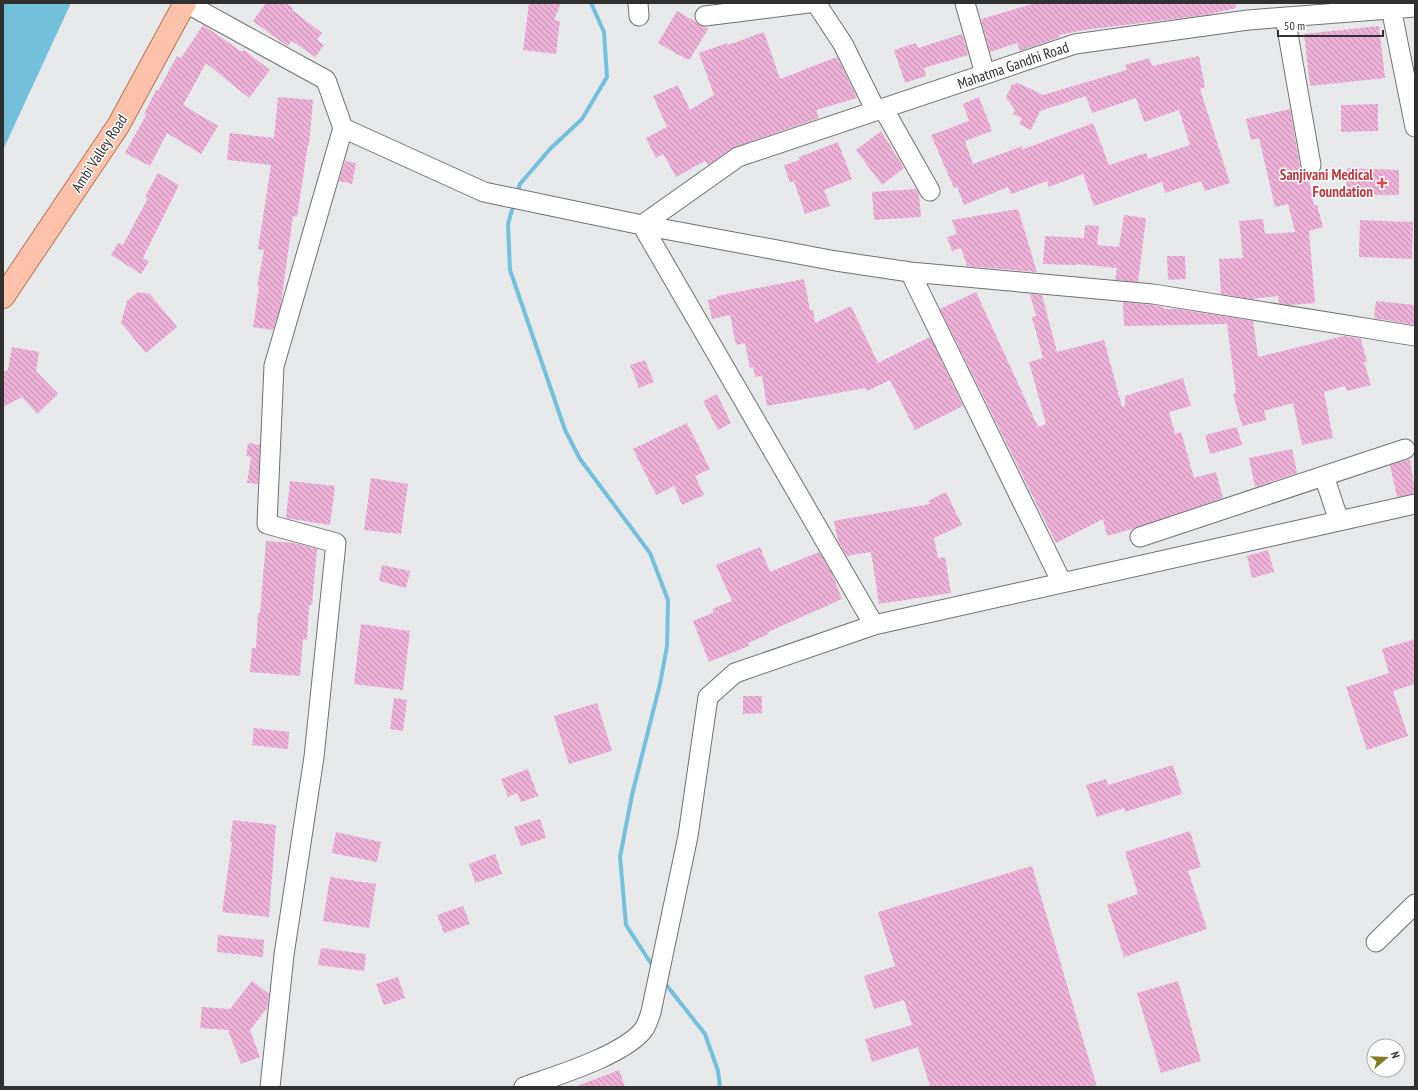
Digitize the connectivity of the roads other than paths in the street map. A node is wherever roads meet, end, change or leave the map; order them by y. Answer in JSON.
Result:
{"nodes":[{"id":1,"x":186,"y":3,"type":"edge"},
{"id":2,"x":808,"y":3,"type":"edge"},
{"id":3,"x":816,"y":3,"type":"edge"},
{"id":4,"x":965,"y":3,"type":"edge"},
{"id":5,"x":1391,"y":6,"type":"edge"},
{"id":6,"x":1415,"y":7,"type":"edge"},
{"id":7,"x":705,"y":16,"type":"dead end"},
{"id":8,"x":1285,"y":18,"type":"junction"},
{"id":9,"x":985,"y":74,"type":"junction"},
{"id":10,"x":880,"y":110,"type":"junction"},
{"id":11,"x":1415,"y":127,"type":"edge"},
{"id":12,"x":343,"y":128,"type":"junction"},
{"id":13,"x":1311,"y":165,"type":"dead end"},
{"id":14,"x":930,"y":190,"type":"dead end"},
{"id":15,"x":642,"y":225,"type":"junction"},
{"id":16,"x":910,"y":272,"type":"junction"},
{"id":17,"x":3,"y":297,"type":"edge"},
{"id":18,"x":1415,"y":336,"type":"edge"},
{"id":19,"x":1405,"y":449,"type":"dead end"},
{"id":20,"x":1324,"y":476,"type":"junction"},
{"id":21,"x":1415,"y":504,"type":"edge"},
{"id":22,"x":1339,"y":521,"type":"junction"},
{"id":23,"x":1140,"y":537,"type":"dead end"},
{"id":24,"x":1062,"y":584,"type":"junction"},
{"id":25,"x":874,"y":625,"type":"junction"},
{"id":26,"x":1415,"y":904,"type":"edge"},
{"id":27,"x":1376,"y":942,"type":"dead end"},
{"id":28,"x":270,"y":1087,"type":"edge"},
{"id":29,"x":524,"y":1087,"type":"edge"}],
"edges":[{"from":1,"to":12,"type":"street"},
{"from":1,"to":17,"type":"main road","name":"Ambi Valley Road"},
{"from":2,"to":7,"type":"street"},
{"from":3,"to":10,"type":"street"},
{"from":4,"to":9,"type":"street"},
{"from":5,"to":6,"type":"street","name":"Mahatma Gandhi Road"},
{"from":5,"to":8,"type":"street","name":"Mahatma Gandhi Road"},
{"from":5,"to":11,"type":"street"},
{"from":8,"to":9,"type":"street","name":"Mahatma Gandhi Road"},
{"from":8,"to":13,"type":"street"},
{"from":9,"to":10,"type":"street","name":"Mahatma Gandhi Road"},
{"from":10,"to":14,"type":"street"},
{"from":10,"to":15,"type":"street","name":"Mahatma Gandhi Road"},
{"from":12,"to":15,"type":"street"},
{"from":12,"to":28,"type":"street"},
{"from":15,"to":16,"type":"street"},
{"from":15,"to":25,"type":"street"},
{"from":16,"to":18,"type":"street"},
{"from":16,"to":24,"type":"street"},
{"from":19,"to":20,"type":"street"},
{"from":20,"to":22,"type":"street"},
{"from":20,"to":23,"type":"street"},
{"from":21,"to":22,"type":"street"},
{"from":22,"to":24,"type":"street"},
{"from":24,"to":25,"type":"street"},
{"from":25,"to":29,"type":"street"},
{"from":26,"to":27,"type":"street"}]}
